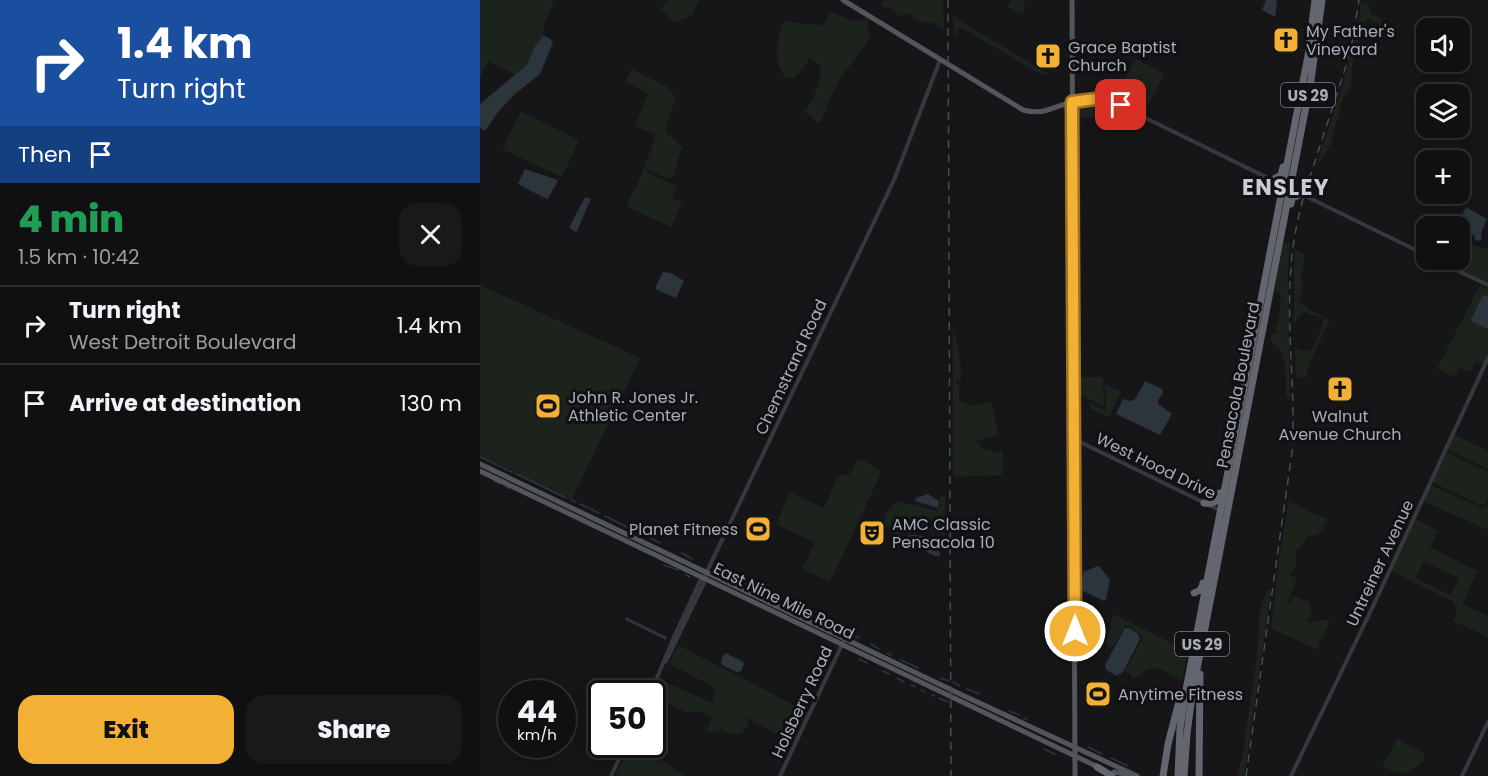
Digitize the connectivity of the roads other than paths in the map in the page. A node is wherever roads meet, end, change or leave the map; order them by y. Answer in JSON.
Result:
{"nodes":[{"id":1,"x":843,"y":0,"type":"edge"},
{"id":2,"x":1072,"y":0,"type":"edge"},
{"id":3,"x":1315,"y":0,"type":"edge"},
{"id":4,"x":1321,"y":0,"type":"edge"},
{"id":5,"x":940,"y":60,"type":"junction"},
{"id":6,"x":1072,"y":102,"type":"junction"},
{"id":7,"x":1299,"y":102,"type":"junction"},
{"id":8,"x":1296,"y":118,"type":"junction"},
{"id":9,"x":1272,"y":180,"type":"junction"},
{"id":10,"x":1287,"y":187,"type":"junction"},
{"id":11,"x":1302,"y":195,"type":"junction"},
{"id":12,"x":1279,"y":249,"type":"junction"},
{"id":13,"x":1416,"y":250,"type":"edge"},
{"id":14,"x":1456,"y":270,"type":"edge"},
{"id":15,"x":1264,"y":285,"type":"junction"},
{"id":16,"x":1488,"y":285,"type":"edge"},
{"id":17,"x":1264,"y":321,"type":"junction"},
{"id":18,"x":1488,"y":358,"type":"edge"},
{"id":19,"x":1249,"y":379,"type":"junction"},
{"id":20,"x":1074,"y":439,"type":"junction"},
{"id":21,"x":480,"y":465,"type":"edge"},
{"id":22,"x":1229,"y":466,"type":"junction"},
{"id":23,"x":480,"y":471,"type":"edge"},
{"id":24,"x":499,"y":480,"type":"junction"},
{"id":25,"x":532,"y":488,"type":"junction"},
{"id":26,"x":1204,"y":503,"type":"junction"},
{"id":27,"x":1224,"y":512,"type":"junction"},
{"id":28,"x":566,"y":514,"type":"junction"},
{"id":29,"x":599,"y":520,"type":"junction"},
{"id":30,"x":616,"y":536,"type":"junction"},
{"id":31,"x":636,"y":538,"type":"junction"},
{"id":32,"x":1210,"y":564,"type":"junction"},
{"id":33,"x":705,"y":576,"type":"junction"},
{"id":34,"x":1194,"y":593,"type":"dead end"},
{"id":35,"x":1204,"y":595,"type":"junction"},
{"id":36,"x":756,"y":600,"type":"junction"},
{"id":37,"x":1209,"y":610,"type":"junction"},
{"id":38,"x":812,"y":623,"type":"junction"},
{"id":39,"x":848,"y":632,"type":"joint"},
{"id":40,"x":843,"y":644,"type":"junction"},
{"id":41,"x":1202,"y":645,"type":"junction"},
{"id":42,"x":1193,"y":651,"type":"junction"},
{"id":43,"x":915,"y":672,"type":"junction"},
{"id":44,"x":923,"y":679,"type":"junction"},
{"id":45,"x":656,"y":680,"type":"edge"},
{"id":46,"x":959,"y":697,"type":"junction"},
{"id":47,"x":996,"y":717,"type":"junction"},
{"id":48,"x":1019,"y":722,"type":"junction"},
{"id":49,"x":1488,"y":722,"type":"edge"},
{"id":50,"x":1025,"y":732,"type":"junction"},
{"id":51,"x":1075,"y":735,"type":"junction"},
{"id":52,"x":1061,"y":741,"type":"junction"},
{"id":53,"x":1075,"y":748,"type":"junction"},
{"id":54,"x":1075,"y":756,"type":"junction"},
{"id":55,"x":619,"y":758,"type":"edge"},
{"id":56,"x":1087,"y":762,"type":"junction"},
{"id":57,"x":1097,"y":766,"type":"joint"},
{"id":58,"x":1075,"y":773,"type":"edge"},
{"id":59,"x":1114,"y":775,"type":"edge"},
{"id":60,"x":611,"y":776,"type":"edge"},
{"id":61,"x":780,"y":776,"type":"edge"},
{"id":62,"x":1130,"y":776,"type":"edge"},
{"id":63,"x":1137,"y":776,"type":"edge"},
{"id":64,"x":1165,"y":776,"type":"edge"},
{"id":65,"x":1178,"y":776,"type":"edge"},
{"id":66,"x":1185,"y":776,"type":"edge"},
{"id":67,"x":1199,"y":776,"type":"edge"},
{"id":68,"x":1291,"y":776,"type":"edge"},
{"id":69,"x":1462,"y":776,"type":"edge"}],
"edges":[{"from":1,"to":5,"type":"main road"},
{"from":2,"to":6,"type":"main road"},
{"from":3,"to":7,"type":"highway","name":"Pensacola Boulevard","number":"US 29"},
{"from":4,"to":10,"type":"highway","name":"Pensacola Boulevard","number":"US 29"},
{"from":5,"to":6,"type":"main road"},
{"from":5,"to":33,"type":"street","name":"Chemstrand Road"},
{"from":6,"to":9,"type":"street"},
{"from":6,"to":20,"type":"main road"},
{"from":7,"to":8,"type":"highway","name":"Pensacola Boulevard","number":"US 29"},
{"from":7,"to":10,"type":"highway"},
{"from":8,"to":9,"type":"highway"},
{"from":8,"to":10,"type":"highway","name":"Pensacola Boulevard","number":"US 29"},
{"from":9,"to":10,"type":"street"},
{"from":10,"to":11,"type":"street"},
{"from":10,"to":12,"type":"highway","name":"Pensacola Boulevard","number":"US 29"},
{"from":10,"to":15,"type":"highway","name":"Pensacola Boulevard","number":"US 29"},
{"from":11,"to":12,"type":"highway"},
{"from":11,"to":13,"type":"street"},
{"from":12,"to":17,"type":"highway","name":"Pensacola Boulevard","number":"US 29"},
{"from":14,"to":16,"type":"street"},
{"from":15,"to":17,"type":"highway"},
{"from":15,"to":19,"type":"highway","name":"Pensacola Boulevard","number":"US 29"},
{"from":17,"to":19,"type":"highway","name":"Pensacola Boulevard","number":"US 29"},
{"from":18,"to":68,"type":"street","name":"Untreiner Avenue"},
{"from":19,"to":22,"type":"highway","name":"Pensacola Boulevard","number":"US 29"},
{"from":19,"to":27,"type":"highway","name":"Pensacola Boulevard","number":"US 29"},
{"from":20,"to":26,"type":"street","name":"West Hood Drive"},
{"from":20,"to":51,"type":"main road"},
{"from":21,"to":25,"type":"main road","name":"East Nine Mile Road"},
{"from":22,"to":26,"type":"highway"},
{"from":22,"to":27,"type":"highway"},
{"from":23,"to":24,"type":"main road"},
{"from":24,"to":25,"type":"main road"},
{"from":24,"to":28,"type":"main road"},
{"from":25,"to":29,"type":"main road","name":"East Nine Mile Road"},
{"from":26,"to":27,"type":"street","name":"West Hood Drive"},
{"from":27,"to":32,"type":"highway","name":"Pensacola Boulevard","number":"US 29"},
{"from":27,"to":37,"type":"highway","name":"Pensacola Boulevard","number":"US 29"},
{"from":28,"to":29,"type":"main road"},
{"from":28,"to":30,"type":"main road"},
{"from":29,"to":31,"type":"main road","name":"East Nine Mile Road"},
{"from":30,"to":31,"type":"main road"},
{"from":30,"to":33,"type":"main road"},
{"from":30,"to":33,"type":"main road"},
{"from":31,"to":33,"type":"main road","name":"East Nine Mile Road"},
{"from":32,"to":34,"type":"highway"},
{"from":32,"to":35,"type":"highway","name":"Pensacola Boulevard","number":"US 29"},
{"from":33,"to":36,"type":"main road","name":"East Nine Mile Road"},
{"from":33,"to":36,"type":"main road"},
{"from":33,"to":38,"type":"main road","name":"East Nine Mile Road"},
{"from":33,"to":45,"type":"street","name":"Chemstrand Road"},
{"from":35,"to":41,"type":"highway"},
{"from":35,"to":42,"type":"highway","name":"Pensacola Boulevard","number":"US 29"},
{"from":36,"to":38,"type":"main road"},
{"from":36,"to":40,"type":"main road","name":"East Nine Mile Road"},
{"from":37,"to":41,"type":"highway","name":"Pensacola Boulevard","number":"US 29"},
{"from":37,"to":67,"type":"highway"},
{"from":38,"to":40,"type":"main road","name":"East Nine Mile Road"},
{"from":39,"to":40,"type":"street","name":"Holsberry Road"},
{"from":39,"to":43,"type":"main road"},
{"from":40,"to":43,"type":"main road","name":"East Nine Mile Road"},
{"from":40,"to":44,"type":"main road","name":"East Nine Mile Road"},
{"from":40,"to":61,"type":"street","name":"Holsberry Road"},
{"from":41,"to":66,"type":"highway","name":"Pensacola Boulevard","number":"US 29"},
{"from":42,"to":64,"type":"highway"},
{"from":42,"to":65,"type":"highway","name":"Pensacola Boulevard","number":"US 29"},
{"from":43,"to":44,"type":"main road","name":"East Nine Mile Road"},
{"from":44,"to":46,"type":"main road","name":"East Nine Mile Road"},
{"from":44,"to":46,"type":"main road","name":"East Nine Mile Road"},
{"from":46,"to":47,"type":"main road","name":"East Nine Mile Road"},
{"from":46,"to":48,"type":"main road"},
{"from":47,"to":48,"type":"main road"},
{"from":47,"to":50,"type":"main road"},
{"from":48,"to":50,"type":"main road"},
{"from":49,"to":69,"type":"street"},
{"from":50,"to":52,"type":"main road"},
{"from":50,"to":53,"type":"main road"},
{"from":50,"to":54,"type":"main road"},
{"from":51,"to":52,"type":"main road"},
{"from":51,"to":53,"type":"main road"},
{"from":52,"to":53,"type":"main road"},
{"from":53,"to":54,"type":"main road"},
{"from":53,"to":63,"type":"main road"},
{"from":54,"to":56,"type":"main road"},
{"from":54,"to":58,"type":"main road"},
{"from":54,"to":62,"type":"main road"},
{"from":55,"to":60,"type":"street"},
{"from":56,"to":57,"type":"main road"},
{"from":56,"to":58,"type":"main road"},
{"from":57,"to":59,"type":"highway"},
{"from":59,"to":62,"type":"main road"}]}
